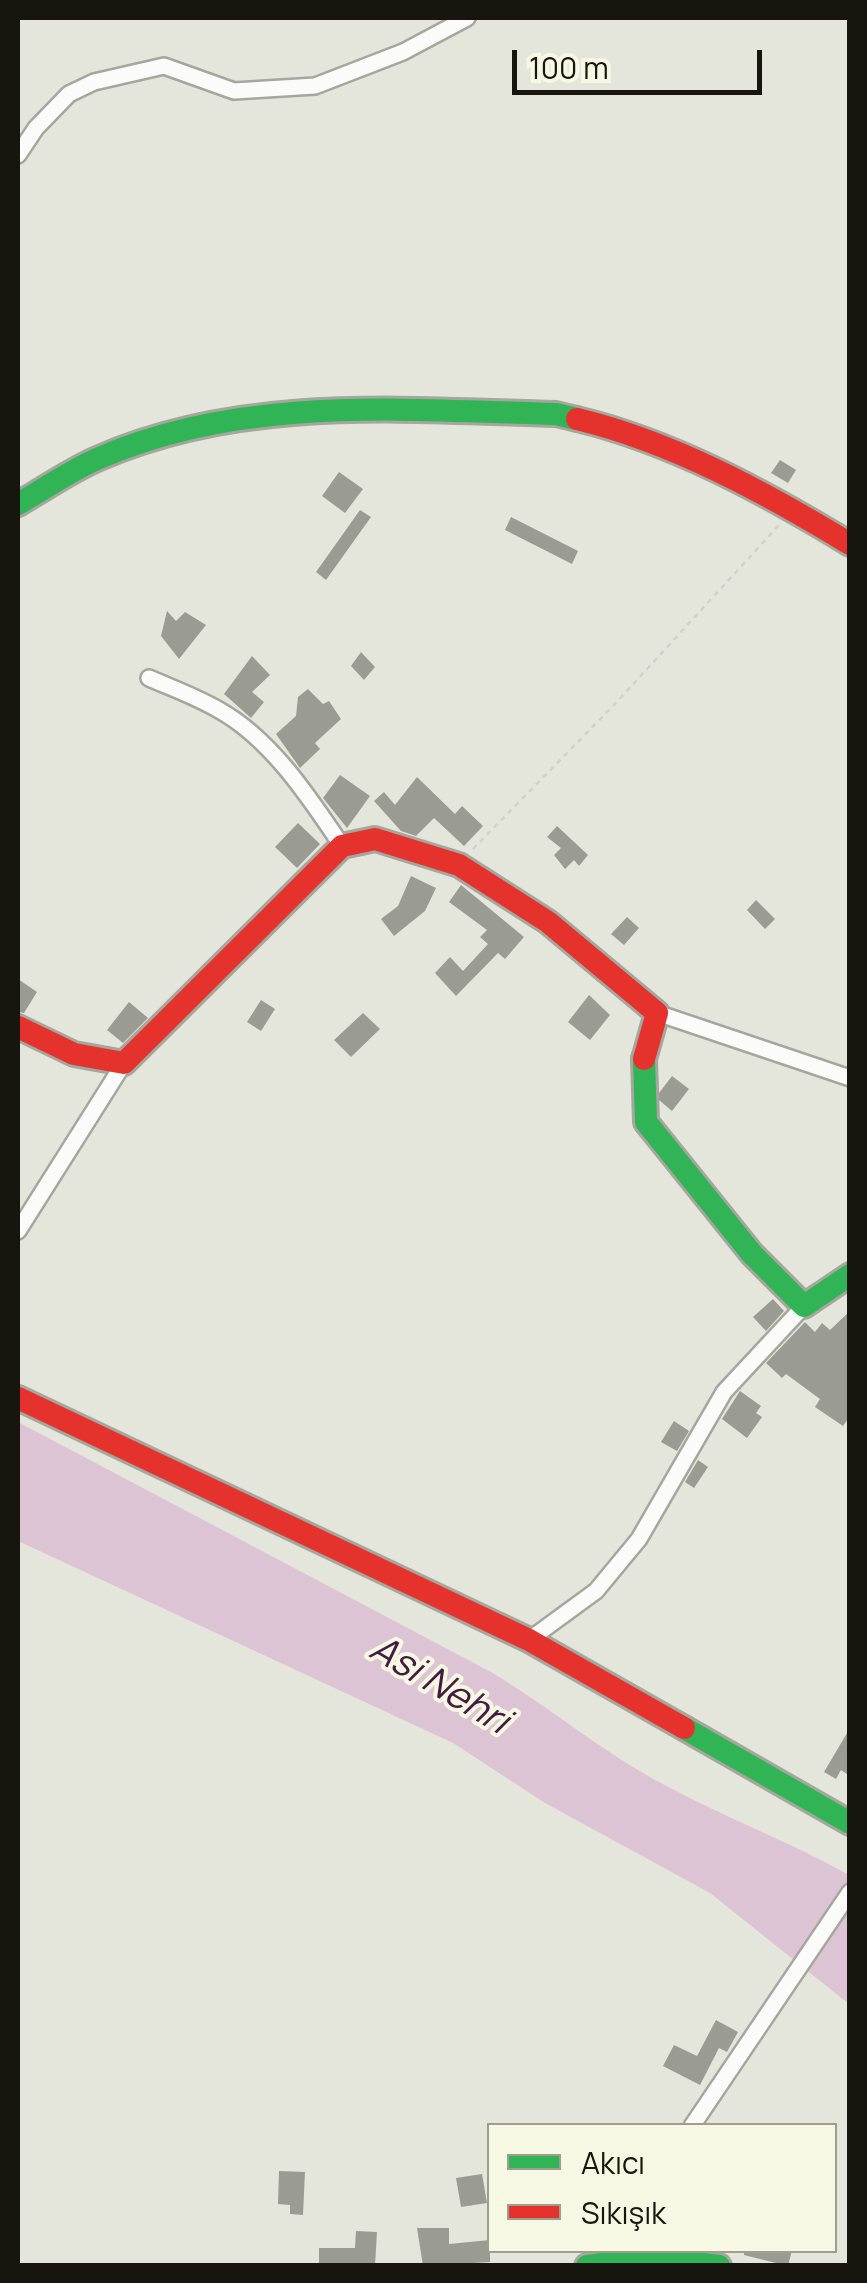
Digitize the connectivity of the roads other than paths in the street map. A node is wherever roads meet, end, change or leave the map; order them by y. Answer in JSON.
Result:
{"nodes":[{"id":1,"x":466,"y":18,"type":"edge"},
{"id":2,"x":18,"y":156,"type":"edge"},
{"id":3,"x":18,"y":504,"type":"edge"},
{"id":4,"x":850,"y":544,"type":"edge"},
{"id":5,"x":148,"y":678,"type":"dead end"},
{"id":6,"x":342,"y":846,"type":"junction"},
{"id":7,"x":658,"y":1013,"type":"junction"},
{"id":8,"x":18,"y":1027,"type":"edge"},
{"id":9,"x":124,"y":1062,"type":"junction"},
{"id":10,"x":850,"y":1078,"type":"edge"},
{"id":11,"x":18,"y":1231,"type":"edge"},
{"id":12,"x":850,"y":1275,"type":"edge"},
{"id":13,"x":804,"y":1306,"type":"junction"},
{"id":14,"x":18,"y":1398,"type":"edge"},
{"id":15,"x":529,"y":1640,"type":"junction"},
{"id":16,"x":850,"y":1823,"type":"edge"},
{"id":17,"x":850,"y":1892,"type":"edge"},
{"id":18,"x":694,"y":2123,"type":"edge"},
{"id":19,"x":647,"y":2254,"type":"edge"},
{"id":20,"x":587,"y":2266,"type":"edge"},
{"id":21,"x":718,"y":2266,"type":"edge"}],
"edges":[{"from":1,"to":2,"type":"street"},
{"from":3,"to":4,"type":"street"},
{"from":5,"to":6,"type":"street"},
{"from":6,"to":7,"type":"street"},
{"from":6,"to":9,"type":"street"},
{"from":7,"to":10,"type":"street"},
{"from":7,"to":13,"type":"street"},
{"from":8,"to":9,"type":"street"},
{"from":9,"to":11,"type":"street"},
{"from":12,"to":13,"type":"street"},
{"from":13,"to":15,"type":"street"},
{"from":14,"to":15,"type":"street"},
{"from":15,"to":16,"type":"street"},
{"from":17,"to":18,"type":"street"},
{"from":19,"to":20,"type":"street"},
{"from":19,"to":21,"type":"street"}]}
